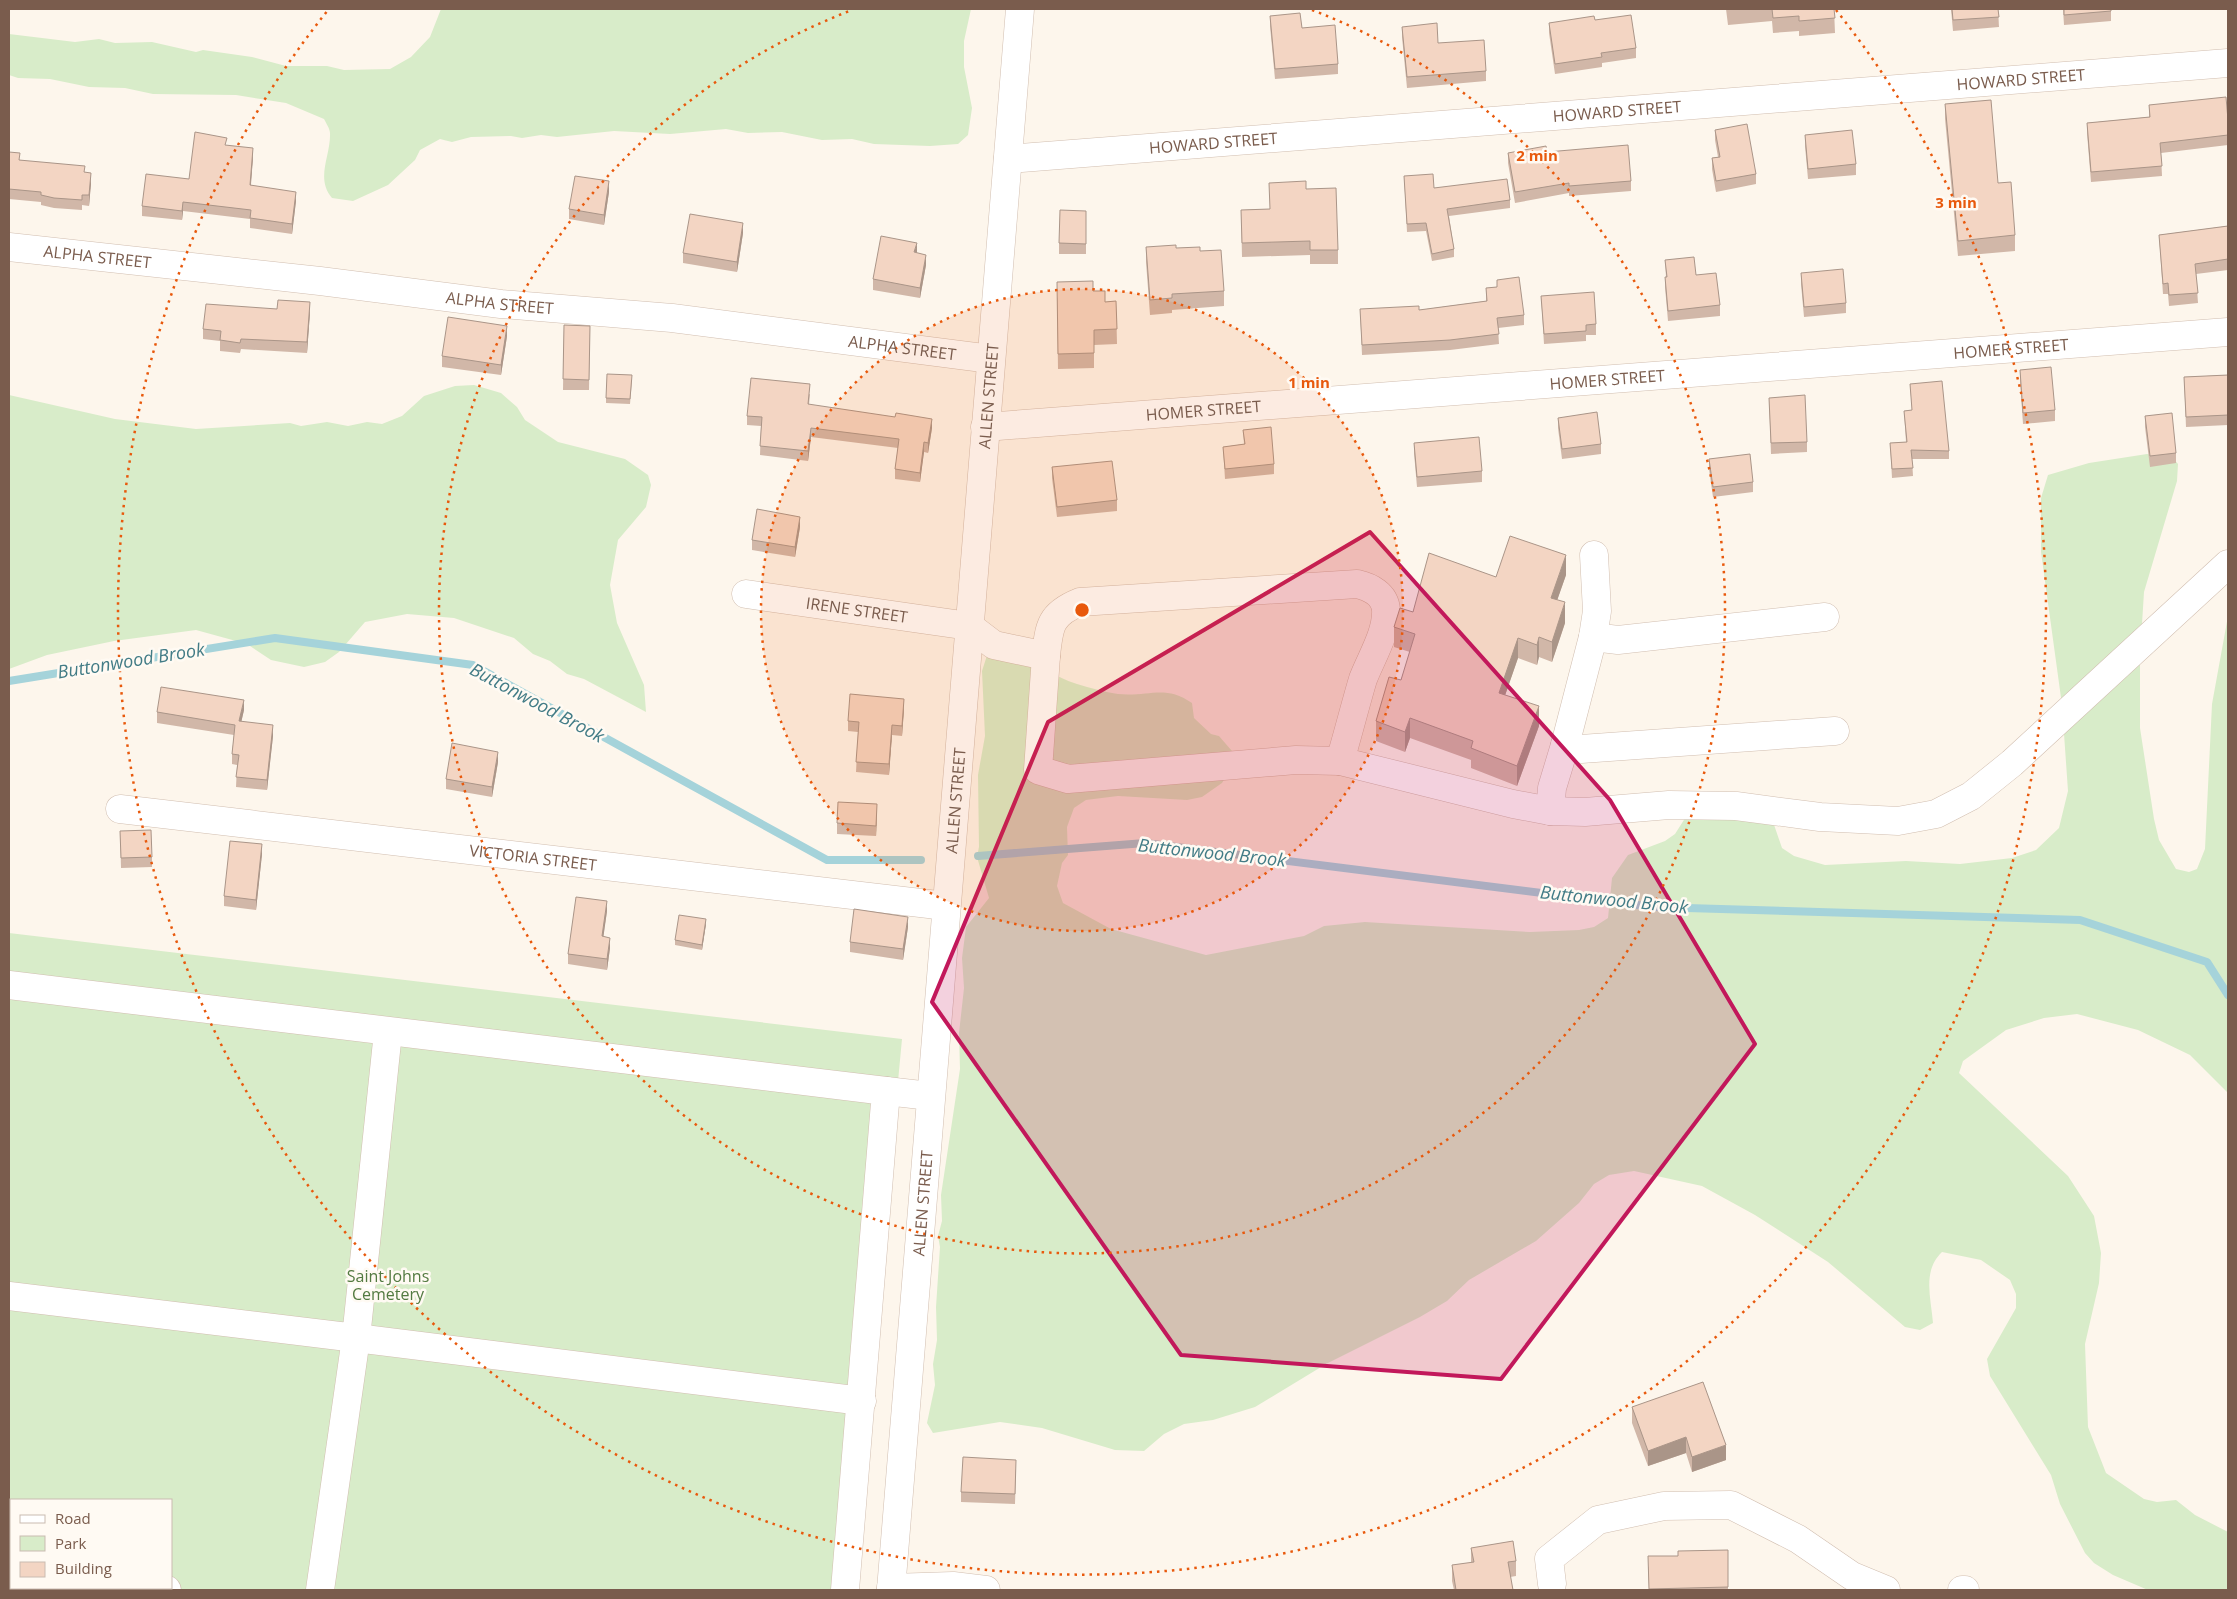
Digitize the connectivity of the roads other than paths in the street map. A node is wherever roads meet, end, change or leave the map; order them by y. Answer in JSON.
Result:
{"nodes":[{"id":1,"x":1020,"y":9,"type":"edge"},
{"id":2,"x":2228,"y":64,"type":"edge"},
{"id":3,"x":1008,"y":159,"type":"junction"},
{"id":4,"x":9,"y":247,"type":"edge"},
{"id":5,"x":2228,"y":332,"type":"edge"},
{"id":6,"x":991,"y":359,"type":"junction"},
{"id":7,"x":984,"y":427,"type":"junction"},
{"id":8,"x":1594,"y":556,"type":"dead end"},
{"id":9,"x":2228,"y":564,"type":"edge"},
{"id":10,"x":746,"y":594,"type":"dead end"},
{"id":11,"x":1825,"y":617,"type":"dead end"},
{"id":12,"x":969,"y":626,"type":"junction"},
{"id":13,"x":1593,"y":637,"type":"junction"},
{"id":14,"x":1046,"y":656,"type":"junction"},
{"id":15,"x":1835,"y":731,"type":"dead end"},
{"id":16,"x":1565,"y":745,"type":"junction"},
{"id":17,"x":1340,"y":761,"type":"junction"},
{"id":18,"x":120,"y":809,"type":"dead end"},
{"id":19,"x":1550,"y":811,"type":"junction"},
{"id":20,"x":946,"y":906,"type":"junction"},
{"id":21,"x":9,"y":985,"type":"edge"},
{"id":22,"x":388,"y":1032,"type":"junction"},
{"id":23,"x":886,"y":1091,"type":"junction"},
{"id":24,"x":930,"y":1096,"type":"junction"},
{"id":25,"x":9,"y":1296,"type":"edge"},
{"id":26,"x":356,"y":1338,"type":"junction"},
{"id":27,"x":862,"y":1401,"type":"junction"},
{"id":28,"x":1552,"y":1584,"type":"dead end"},
{"id":29,"x":891,"y":1589,"type":"edge"},
{"id":30,"x":320,"y":1590,"type":"edge"},
{"id":31,"x":845,"y":1590,"type":"edge"},
{"id":32,"x":986,"y":1590,"type":"edge"},
{"id":33,"x":1886,"y":1590,"type":"edge"}],
"edges":[{"from":1,"to":3,"type":"street","name":"ALLEN STREET"},
{"from":2,"to":3,"type":"street","name":"HOWARD STREET"},
{"from":3,"to":6,"type":"street","name":"ALLEN STREET"},
{"from":4,"to":6,"type":"street","name":"ALPHA STREET"},
{"from":5,"to":7,"type":"street","name":"HOMER STREET"},
{"from":6,"to":7,"type":"street","name":"ALLEN STREET"},
{"from":7,"to":12,"type":"street","name":"ALLEN STREET"},
{"from":8,"to":13,"type":"street"},
{"from":9,"to":19,"type":"street"},
{"from":10,"to":12,"type":"street","name":"IRENE STREET"},
{"from":11,"to":13,"type":"street"},
{"from":12,"to":14,"type":"street"},
{"from":12,"to":20,"type":"street","name":"ALLEN STREET"},
{"from":13,"to":16,"type":"street"},
{"from":14,"to":17,"type":"street"},
{"from":14,"to":17,"type":"street"},
{"from":15,"to":16,"type":"street"},
{"from":16,"to":19,"type":"street"},
{"from":17,"to":19,"type":"street"},
{"from":18,"to":20,"type":"street","name":"VICTORIA STREET"},
{"from":20,"to":24,"type":"street","name":"ALLEN STREET"},
{"from":21,"to":22,"type":"street"},
{"from":22,"to":23,"type":"street"},
{"from":22,"to":26,"type":"street"},
{"from":23,"to":24,"type":"street"},
{"from":23,"to":27,"type":"street"},
{"from":24,"to":29,"type":"street","name":"ALLEN STREET"},
{"from":25,"to":26,"type":"street"},
{"from":26,"to":27,"type":"street"},
{"from":26,"to":30,"type":"street"},
{"from":27,"to":31,"type":"street"},
{"from":28,"to":33,"type":"street"},
{"from":29,"to":32,"type":"street"}]}
